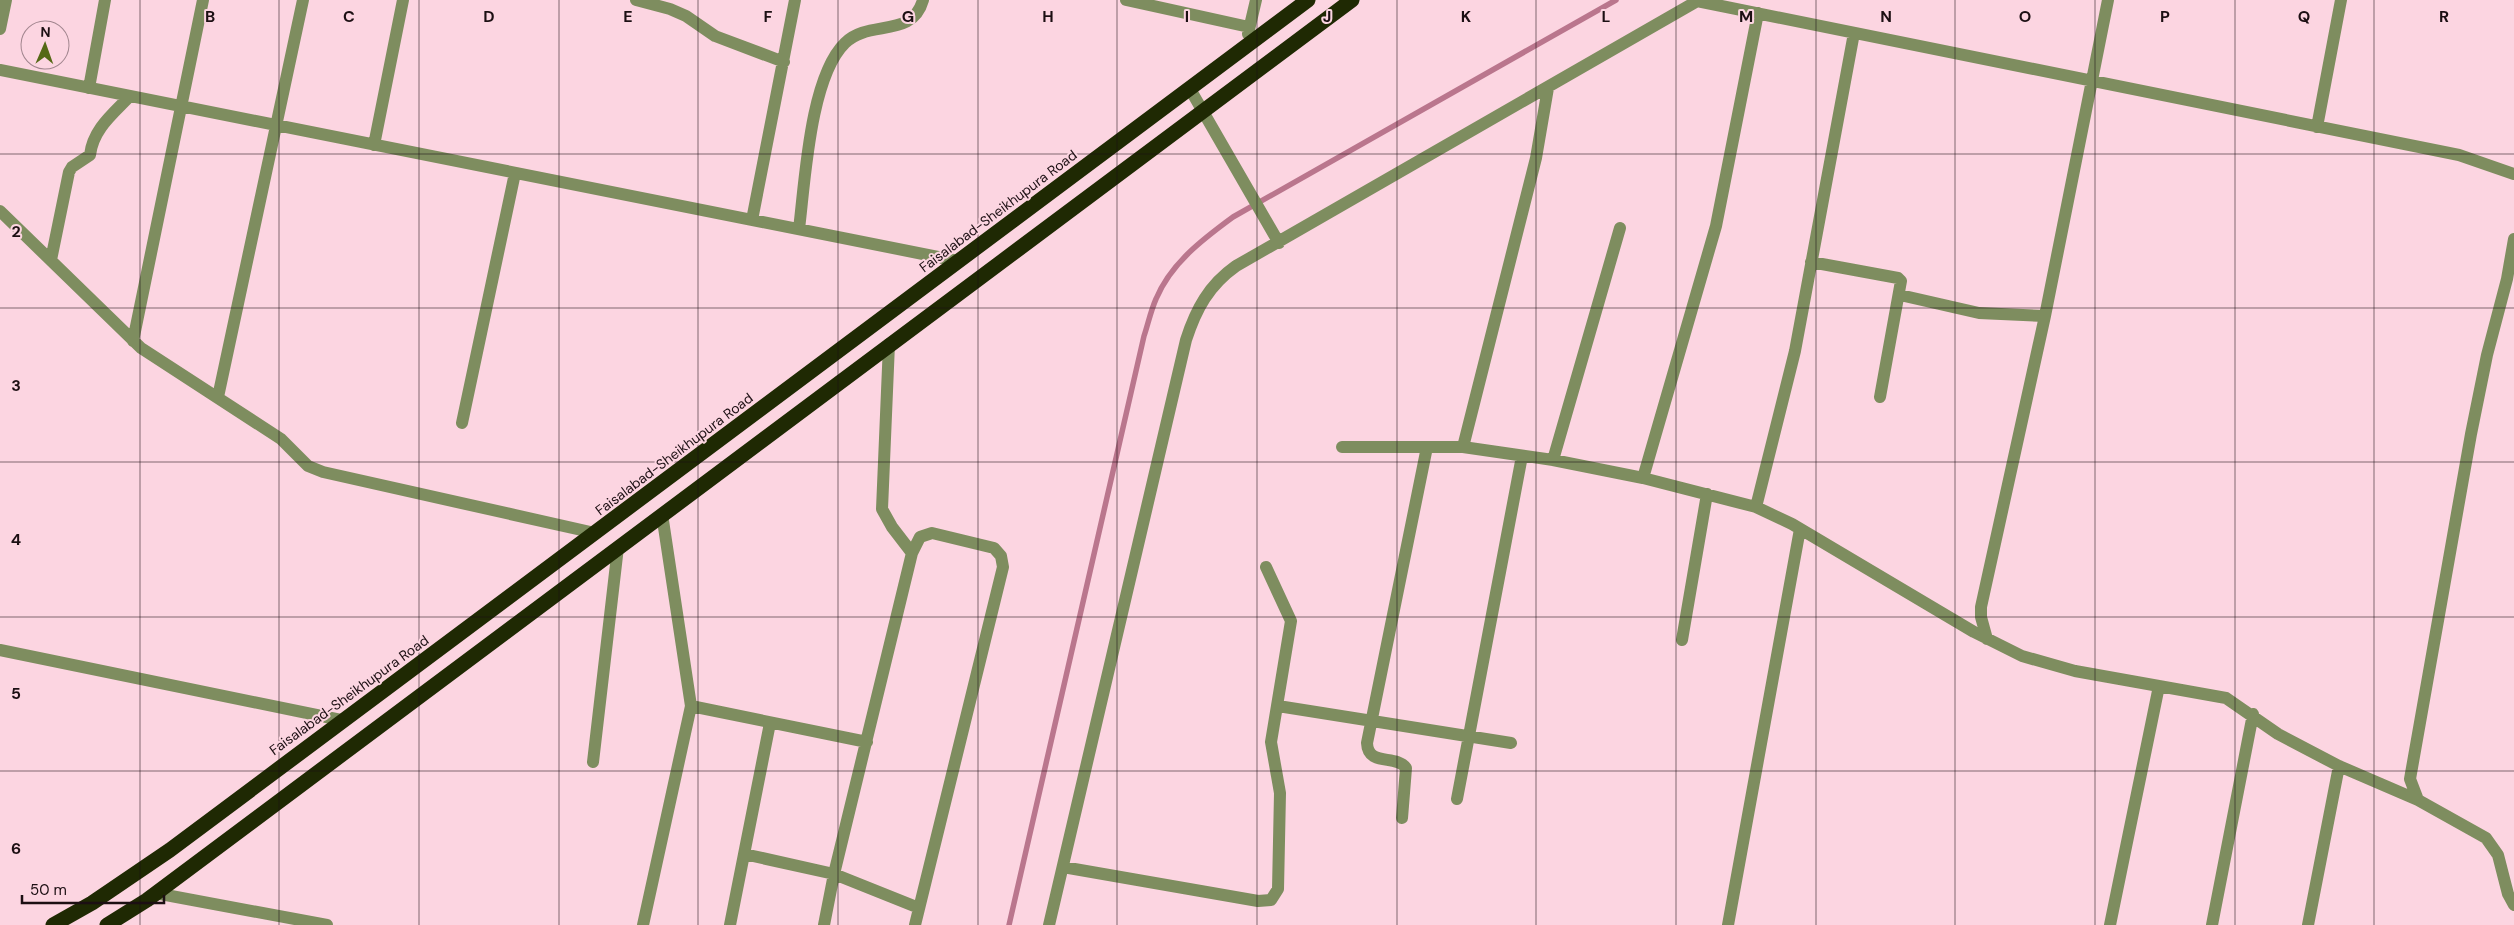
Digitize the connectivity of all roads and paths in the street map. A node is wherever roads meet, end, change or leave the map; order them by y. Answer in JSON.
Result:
{"nodes":[{"id":1,"x":6,"y":0,"type":"edge"},
{"id":2,"x":105,"y":0,"type":"edge"},
{"id":3,"x":203,"y":0,"type":"edge"},
{"id":4,"x":304,"y":0,"type":"edge"},
{"id":5,"x":403,"y":0,"type":"edge"},
{"id":6,"x":636,"y":0,"type":"edge"},
{"id":7,"x":795,"y":0,"type":"edge"},
{"id":8,"x":923,"y":0,"type":"edge"},
{"id":9,"x":1126,"y":0,"type":"edge"},
{"id":10,"x":1256,"y":0,"type":"edge"},
{"id":11,"x":1308,"y":0,"type":"edge"},
{"id":12,"x":1352,"y":0,"type":"edge"},
{"id":13,"x":1698,"y":0,"type":"edge"},
{"id":14,"x":2108,"y":0,"type":"edge"},
{"id":15,"x":2341,"y":0,"type":"edge"},
{"id":16,"x":1758,"y":13,"type":"junction"},
{"id":17,"x":1249,"y":27,"type":"junction"},
{"id":18,"x":0,"y":29,"type":"edge"},
{"id":19,"x":1854,"y":33,"type":"junction"},
{"id":20,"x":1244,"y":49,"type":"junction"},
{"id":21,"x":784,"y":62,"type":"junction"},
{"id":22,"x":0,"y":70,"type":"edge"},
{"id":23,"x":2090,"y":81,"type":"junction"},
{"id":24,"x":89,"y":88,"type":"junction"},
{"id":25,"x":1548,"y":88,"type":"junction"},
{"id":26,"x":1190,"y":90,"type":"junction"},
{"id":27,"x":130,"y":96,"type":"junction"},
{"id":28,"x":183,"y":107,"type":"junction"},
{"id":29,"x":1203,"y":112,"type":"junction"},
{"id":30,"x":278,"y":126,"type":"junction"},
{"id":31,"x":2317,"y":127,"type":"junction"},
{"id":32,"x":374,"y":145,"type":"junction"},
{"id":33,"x":515,"y":173,"type":"junction"},
{"id":34,"x":2514,"y":174,"type":"edge"},
{"id":35,"x":0,"y":211,"type":"edge"},
{"id":36,"x":752,"y":220,"type":"junction"},
{"id":37,"x":1620,"y":228,"type":"dead end"},
{"id":38,"x":798,"y":229,"type":"junction"},
{"id":39,"x":2514,"y":239,"type":"edge"},
{"id":40,"x":1279,"y":243,"type":"junction"},
{"id":41,"x":51,"y":260,"type":"junction"},
{"id":42,"x":958,"y":260,"type":"junction"},
{"id":43,"x":1812,"y":262,"type":"junction"},
{"id":44,"x":1900,"y":295,"type":"junction"},
{"id":45,"x":2045,"y":316,"type":"junction"},
{"id":46,"x":133,"y":341,"type":"junction"},
{"id":47,"x":889,"y":344,"type":"junction"},
{"id":48,"x":218,"y":397,"type":"junction"},
{"id":49,"x":1880,"y":397,"type":"dead end"},
{"id":50,"x":462,"y":423,"type":"dead end"},
{"id":51,"x":1427,"y":446,"type":"junction"},
{"id":52,"x":1342,"y":447,"type":"dead end"},
{"id":53,"x":1463,"y":447,"type":"junction"},
{"id":54,"x":1522,"y":456,"type":"junction"},
{"id":55,"x":1553,"y":460,"type":"junction"},
{"id":56,"x":1643,"y":478,"type":"junction"},
{"id":57,"x":1707,"y":494,"type":"junction"},
{"id":58,"x":1756,"y":507,"type":"junction"},
{"id":59,"x":662,"y":514,"type":"junction"},
{"id":60,"x":1800,"y":529,"type":"junction"},
{"id":61,"x":596,"y":533,"type":"junction"},
{"id":62,"x":618,"y":547,"type":"junction"},
{"id":63,"x":912,"y":554,"type":"junction"},
{"id":64,"x":1266,"y":567,"type":"dead end"},
{"id":65,"x":1987,"y":639,"type":"junction"},
{"id":66,"x":1682,"y":640,"type":"dead end"},
{"id":67,"x":0,"y":650,"type":"edge"},
{"id":68,"x":2158,"y":686,"type":"junction"},
{"id":69,"x":691,"y":706,"type":"junction"},
{"id":70,"x":1278,"y":706,"type":"junction"},
{"id":71,"x":2253,"y":714,"type":"junction"},
{"id":72,"x":341,"y":720,"type":"junction"},
{"id":73,"x":770,"y":722,"type":"junction"},
{"id":74,"x":1372,"y":722,"type":"junction"},
{"id":75,"x":1469,"y":736,"type":"junction"},
{"id":76,"x":866,"y":742,"type":"junction"},
{"id":77,"x":1511,"y":743,"type":"dead end"},
{"id":78,"x":593,"y":762,"type":"dead end"},
{"id":79,"x":2339,"y":766,"type":"junction"},
{"id":80,"x":1457,"y":799,"type":"dead end"},
{"id":81,"x":2418,"y":800,"type":"junction"},
{"id":82,"x":1402,"y":818,"type":"dead end"},
{"id":83,"x":744,"y":854,"type":"junction"},
{"id":84,"x":1062,"y":867,"type":"junction"},
{"id":85,"x":834,"y":874,"type":"junction"},
{"id":86,"x":155,"y":893,"type":"junction"},
{"id":87,"x":2514,"y":905,"type":"edge"},
{"id":88,"x":918,"y":908,"type":"junction"},
{"id":89,"x":53,"y":925,"type":"edge"},
{"id":90,"x":107,"y":925,"type":"edge"},
{"id":91,"x":327,"y":925,"type":"edge"},
{"id":92,"x":643,"y":925,"type":"edge"},
{"id":93,"x":730,"y":925,"type":"edge"},
{"id":94,"x":824,"y":925,"type":"edge"},
{"id":95,"x":915,"y":925,"type":"edge"},
{"id":96,"x":1049,"y":925,"type":"edge"},
{"id":97,"x":1728,"y":925,"type":"edge"},
{"id":98,"x":2110,"y":925,"type":"edge"},
{"id":99,"x":2212,"y":925,"type":"edge"},
{"id":100,"x":2308,"y":925,"type":"edge"}],
"edges":[{"from":1,"to":18,"type":"street"},
{"from":2,"to":24,"type":"street"},
{"from":3,"to":28,"type":"street"},
{"from":4,"to":30,"type":"street"},
{"from":5,"to":32,"type":"street"},
{"from":6,"to":21,"type":"street"},
{"from":7,"to":21,"type":"street"},
{"from":8,"to":38,"type":"street"},
{"from":9,"to":17,"type":"street"},
{"from":10,"to":17,"type":"street"},
{"from":11,"to":20,"type":"highway","name":"Faisalabad-Sheikhupura Road"},
{"from":12,"to":29,"type":"highway"},
{"from":13,"to":16,"type":"street"},
{"from":13,"to":25,"type":"street"},
{"from":14,"to":23,"type":"street"},
{"from":15,"to":31,"type":"street"},
{"from":16,"to":19,"type":"street"},
{"from":16,"to":56,"type":"street"},
{"from":17,"to":20,"type":"street"},
{"from":19,"to":23,"type":"street"},
{"from":19,"to":43,"type":"street"},
{"from":20,"to":26,"type":"highway","name":"Faisalabad-Sheikhupura Road"},
{"from":21,"to":36,"type":"street"},
{"from":22,"to":24,"type":"street"},
{"from":23,"to":31,"type":"street"},
{"from":23,"to":45,"type":"street"},
{"from":24,"to":27,"type":"street"},
{"from":25,"to":40,"type":"street"},
{"from":25,"to":53,"type":"street"},
{"from":26,"to":29,"type":"street"},
{"from":26,"to":42,"type":"highway","name":"Faisalabad-Sheikhupura Road"},
{"from":27,"to":28,"type":"street"},
{"from":27,"to":41,"type":"street"},
{"from":28,"to":30,"type":"street"},
{"from":28,"to":46,"type":"street"},
{"from":29,"to":40,"type":"street"},
{"from":29,"to":47,"type":"highway"},
{"from":30,"to":32,"type":"street"},
{"from":30,"to":48,"type":"street"},
{"from":31,"to":34,"type":"street"},
{"from":32,"to":33,"type":"street"},
{"from":33,"to":36,"type":"street"},
{"from":33,"to":50,"type":"street"},
{"from":35,"to":41,"type":"street"},
{"from":36,"to":38,"type":"street"},
{"from":37,"to":55,"type":"street"},
{"from":38,"to":42,"type":"street"},
{"from":39,"to":81,"type":"street"},
{"from":40,"to":84,"type":"street"},
{"from":41,"to":46,"type":"street"},
{"from":42,"to":61,"type":"highway","name":"Faisalabad-Sheikhupura Road"},
{"from":43,"to":44,"type":"street"},
{"from":43,"to":58,"type":"street"},
{"from":44,"to":45,"type":"street"},
{"from":44,"to":49,"type":"street"},
{"from":45,"to":65,"type":"street"},
{"from":46,"to":48,"type":"street"},
{"from":47,"to":59,"type":"highway"},
{"from":47,"to":63,"type":"street"},
{"from":48,"to":61,"type":"street"},
{"from":51,"to":52,"type":"street"},
{"from":51,"to":53,"type":"street"},
{"from":51,"to":74,"type":"street"},
{"from":53,"to":54,"type":"street"},
{"from":54,"to":55,"type":"street"},
{"from":54,"to":75,"type":"street"},
{"from":55,"to":56,"type":"street"},
{"from":56,"to":57,"type":"street"},
{"from":57,"to":58,"type":"street"},
{"from":57,"to":66,"type":"street"},
{"from":58,"to":60,"type":"street"},
{"from":59,"to":62,"type":"highway"},
{"from":59,"to":69,"type":"street"},
{"from":60,"to":65,"type":"street"},
{"from":60,"to":97,"type":"street"},
{"from":61,"to":72,"type":"highway","name":"Faisalabad-Sheikhupura Road"},
{"from":62,"to":78,"type":"street"},
{"from":62,"to":86,"type":"highway"},
{"from":63,"to":76,"type":"street"},
{"from":63,"to":88,"type":"street"},
{"from":64,"to":70,"type":"street"},
{"from":65,"to":68,"type":"street"},
{"from":67,"to":72,"type":"street"},
{"from":68,"to":71,"type":"street"},
{"from":68,"to":98,"type":"street"},
{"from":69,"to":73,"type":"street"},
{"from":69,"to":92,"type":"street"},
{"from":70,"to":74,"type":"street"},
{"from":70,"to":84,"type":"street"},
{"from":71,"to":79,"type":"street"},
{"from":71,"to":99,"type":"street"},
{"from":72,"to":89,"type":"highway","name":"Faisalabad-Sheikhupura Road"},
{"from":73,"to":76,"type":"street"},
{"from":73,"to":83,"type":"street"},
{"from":74,"to":75,"type":"street"},
{"from":74,"to":82,"type":"street"},
{"from":75,"to":77,"type":"street"},
{"from":75,"to":80,"type":"street"},
{"from":76,"to":85,"type":"street"},
{"from":79,"to":81,"type":"street"},
{"from":79,"to":100,"type":"street"},
{"from":81,"to":87,"type":"street"},
{"from":83,"to":85,"type":"street"},
{"from":83,"to":93,"type":"street"},
{"from":84,"to":96,"type":"street"},
{"from":85,"to":88,"type":"street"},
{"from":85,"to":94,"type":"street"},
{"from":86,"to":90,"type":"highway"},
{"from":86,"to":91,"type":"street"},
{"from":88,"to":95,"type":"street"}]}
